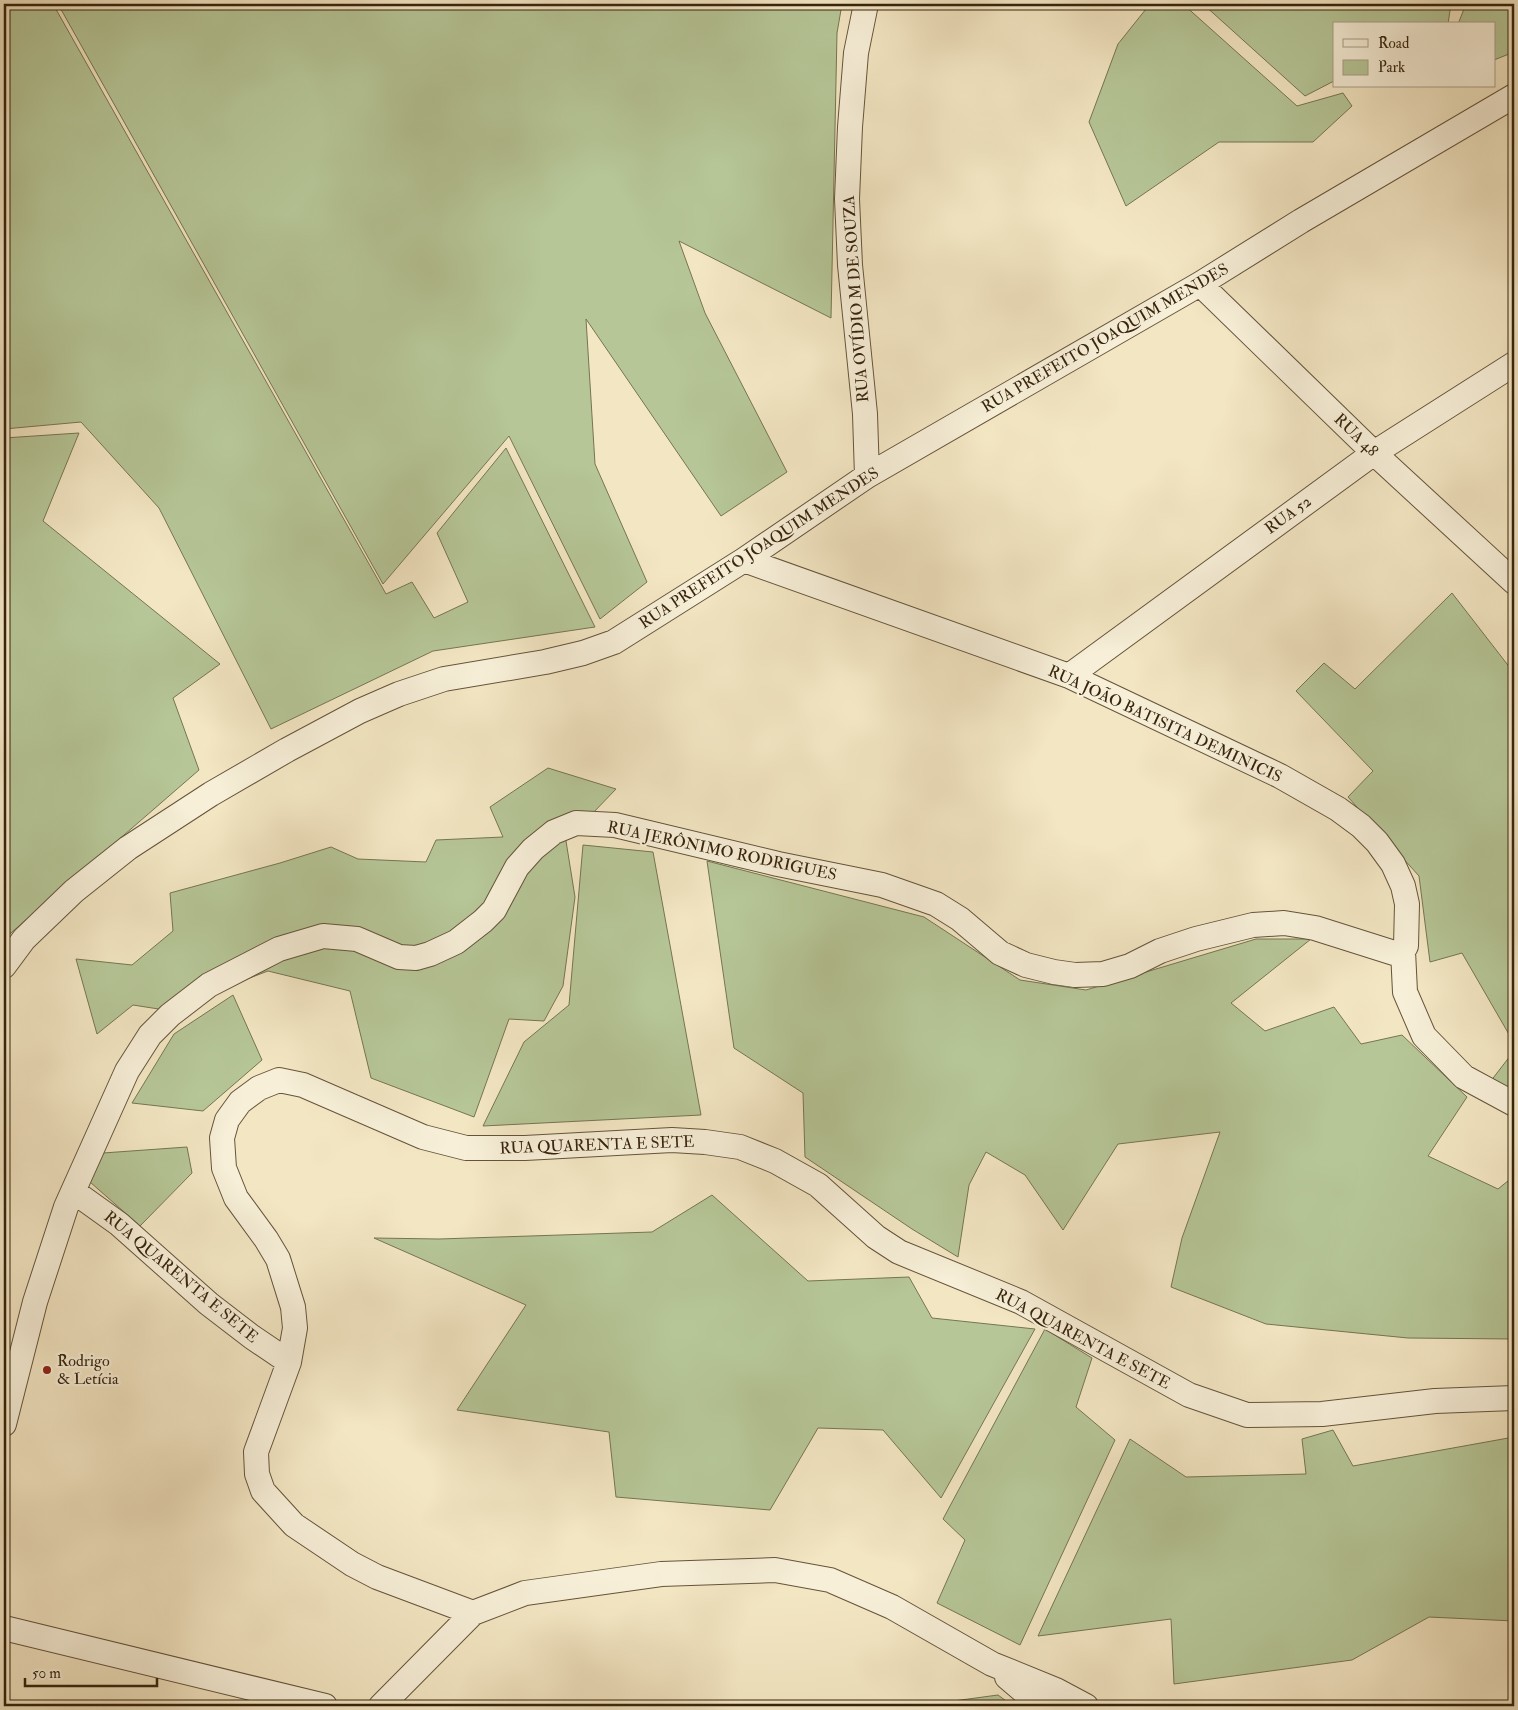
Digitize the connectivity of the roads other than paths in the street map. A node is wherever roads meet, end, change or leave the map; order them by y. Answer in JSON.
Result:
{"nodes":[{"id":1,"x":866,"y":4,"type":"edge"},
{"id":2,"x":1514,"y":96,"type":"edge"},
{"id":3,"x":1200,"y":284,"type":"junction"},
{"id":4,"x":1514,"y":364,"type":"edge"},
{"id":5,"x":1374,"y":452,"type":"junction"},
{"id":6,"x":867,"y":476,"type":"junction"},
{"id":7,"x":744,"y":560,"type":"junction"},
{"id":8,"x":1514,"y":582,"type":"edge"},
{"id":9,"x":1069,"y":676,"type":"junction"},
{"id":10,"x":1403,"y":951,"type":"junction"},
{"id":11,"x":4,"y":966,"type":"edge"},
{"id":12,"x":1514,"y":1104,"type":"edge"},
{"id":13,"x":73,"y":1191,"type":"junction"},
{"id":14,"x":289,"y":1362,"type":"junction"},
{"id":15,"x":1514,"y":1398,"type":"edge"},
{"id":16,"x":4,"y":1424,"type":"edge"},
{"id":17,"x":472,"y":1613,"type":"junction"},
{"id":18,"x":4,"y":1628,"type":"edge"},
{"id":19,"x":992,"y":1664,"type":"junction"},
{"id":20,"x":325,"y":1706,"type":"edge"},
{"id":21,"x":381,"y":1706,"type":"edge"},
{"id":22,"x":1041,"y":1706,"type":"edge"},
{"id":23,"x":1086,"y":1706,"type":"edge"}],
"edges":[{"from":1,"to":6,"type":"street","name":"RUA OVÍDIO M DE SOUZA"},
{"from":2,"to":3,"type":"street","name":"RUA PREFEITO JOAQUIM MENDES"},
{"from":3,"to":5,"type":"street","name":"RUA 48"},
{"from":3,"to":6,"type":"street","name":"RUA PREFEITO JOAQUIM MENDES"},
{"from":4,"to":5,"type":"street","name":"RUA 52"},
{"from":5,"to":8,"type":"street","name":"RUA 48"},
{"from":5,"to":9,"type":"street","name":"RUA 52"},
{"from":6,"to":7,"type":"street","name":"RUA PREFEITO JOAQUIM MENDES"},
{"from":7,"to":9,"type":"street","name":"RUA JOÃO BATISITA DEMINICIS"},
{"from":7,"to":11,"type":"street","name":"RUA PREFEITO JOAQUIM MENDES"},
{"from":9,"to":10,"type":"street","name":"RUA JOÃO BATISITA DEMINICIS"},
{"from":10,"to":12,"type":"street","name":"RUA JOÃO BATISITA DEMINICIS"},
{"from":10,"to":13,"type":"street","name":"RUA JERÔNIMO RODRIGUES"},
{"from":13,"to":14,"type":"street","name":"RUA QUARENTA E SETE"},
{"from":13,"to":16,"type":"street","name":"RUA JERÔNIMO RODRIGUES"},
{"from":14,"to":15,"type":"street","name":"RUA QUARENTA E SETE"},
{"from":14,"to":17,"type":"street","name":"RUA QUARENTA E SETE"},
{"from":17,"to":19,"type":"street"},
{"from":17,"to":21,"type":"street"},
{"from":18,"to":20,"type":"street"},
{"from":19,"to":22,"type":"street"},
{"from":19,"to":23,"type":"street"}]}
